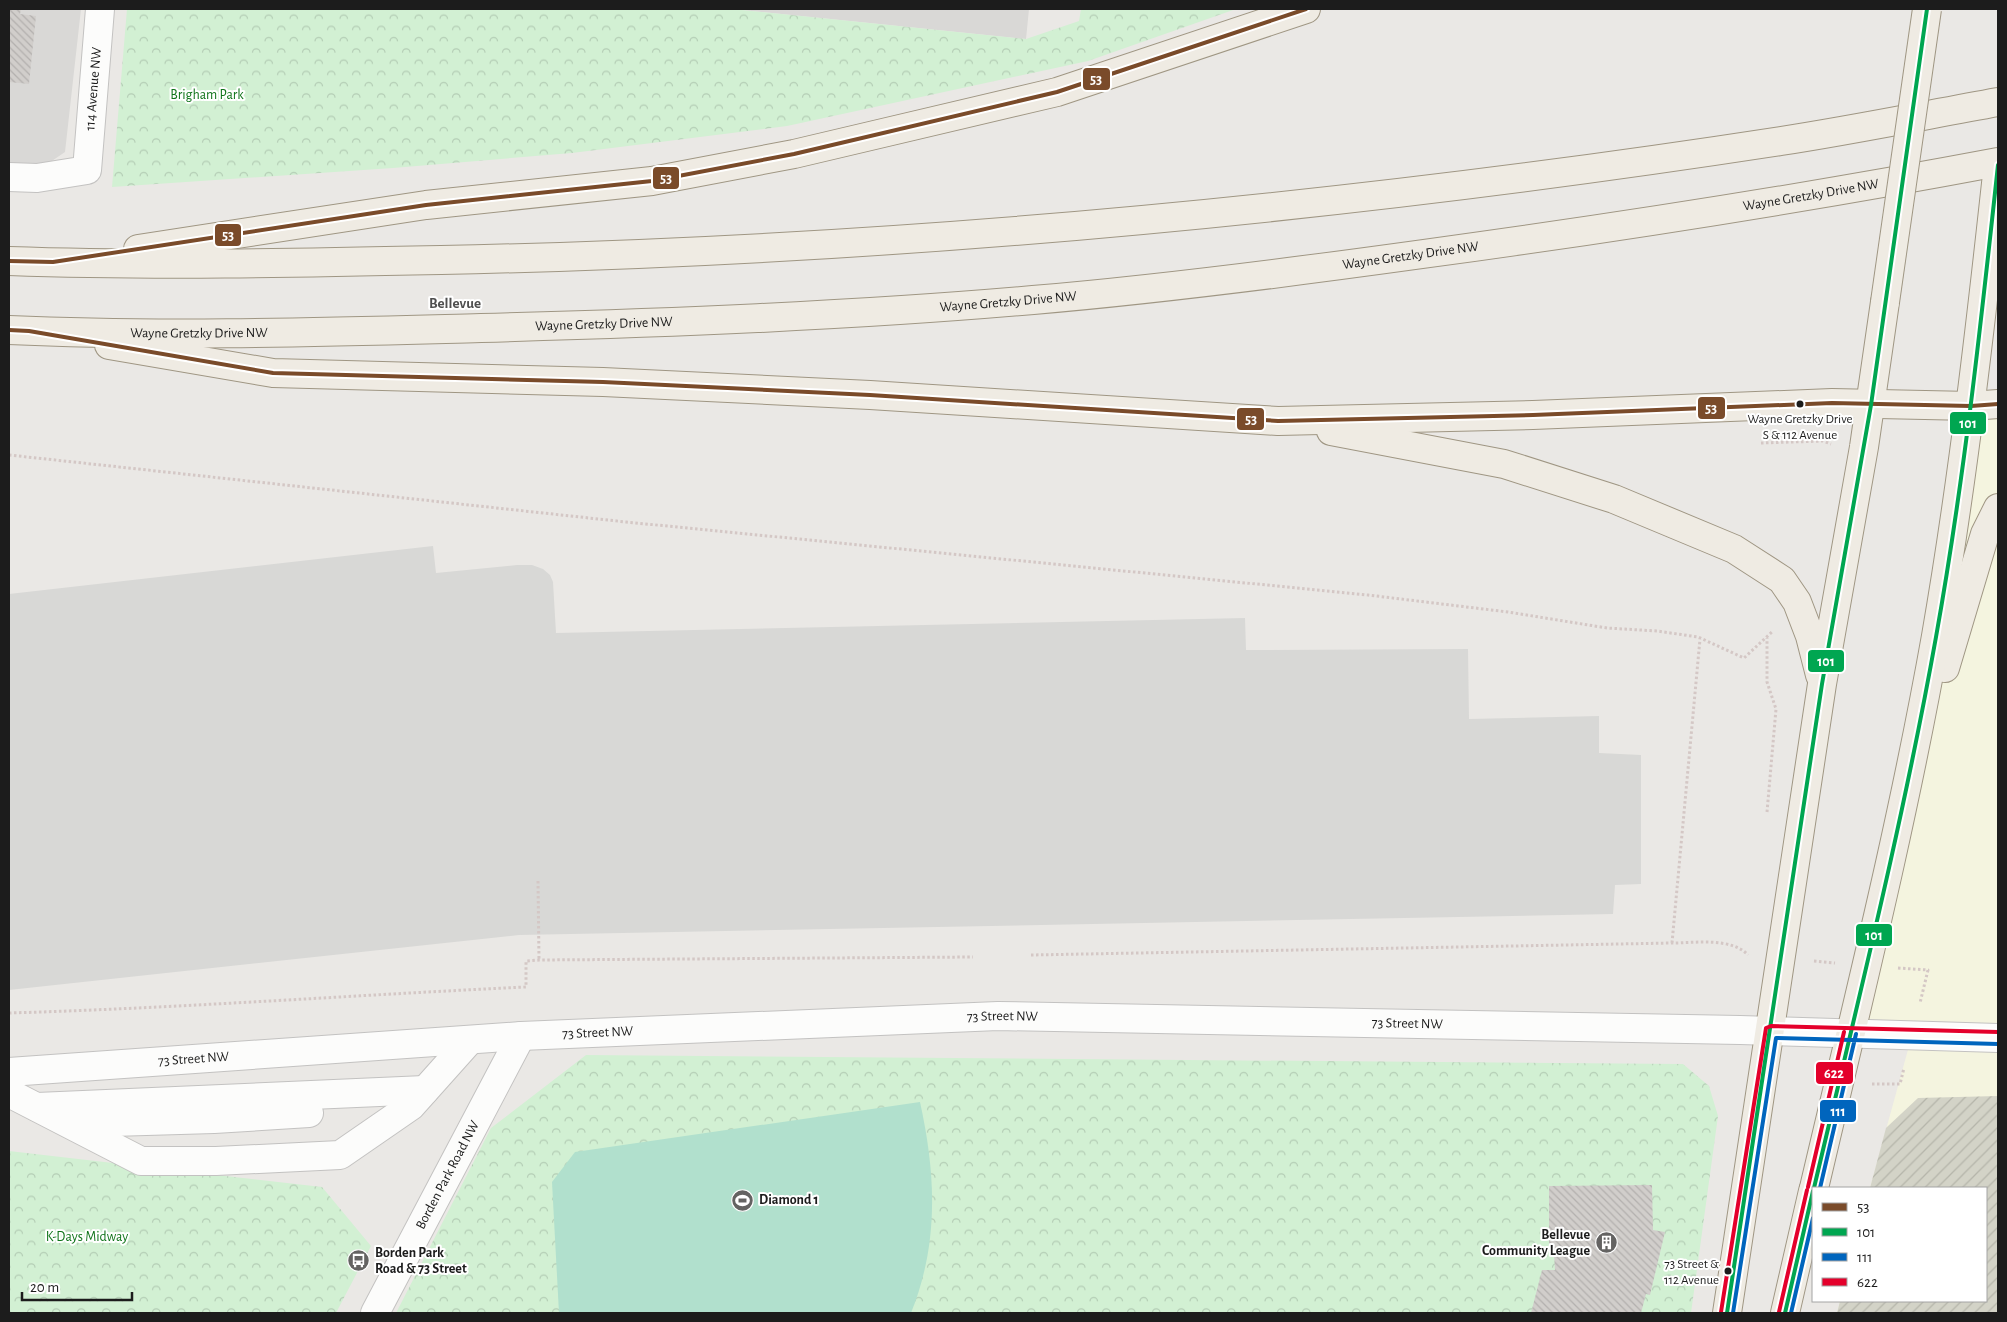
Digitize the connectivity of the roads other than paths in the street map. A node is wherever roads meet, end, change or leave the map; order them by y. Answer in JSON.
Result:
{"nodes":[{"id":1,"x":100,"y":9,"type":"edge"},
{"id":2,"x":1306,"y":9,"type":"edge"},
{"id":3,"x":1927,"y":9,"type":"edge"},
{"id":4,"x":1998,"y":102,"type":"edge"},
{"id":5,"x":1998,"y":163,"type":"edge"},
{"id":6,"x":9,"y":177,"type":"edge"},
{"id":7,"x":9,"y":260,"type":"edge"},
{"id":8,"x":52,"y":262,"type":"junction"},
{"id":9,"x":19,"y":331,"type":"edge"},
{"id":10,"x":1998,"y":404,"type":"edge"},
{"id":11,"x":1871,"y":405,"type":"junction"},
{"id":12,"x":1971,"y":406,"type":"junction"},
{"id":13,"x":1278,"y":420,"type":"junction"},
{"id":14,"x":1998,"y":508,"type":"edge"},
{"id":15,"x":1822,"y":684,"type":"junction"},
{"id":16,"x":1912,"y":759,"type":"junction"},
{"id":17,"x":1771,"y":1032,"type":"junction"},
{"id":18,"x":1850,"y":1033,"type":"junction"},
{"id":19,"x":521,"y":1036,"type":"junction"},
{"id":20,"x":1998,"y":1038,"type":"edge"},
{"id":21,"x":462,"y":1049,"type":"junction"},
{"id":22,"x":9,"y":1072,"type":"edge"},
{"id":23,"x":9,"y":1088,"type":"edge"},
{"id":24,"x":9,"y":1093,"type":"edge"},
{"id":25,"x":418,"y":1098,"type":"junction"},
{"id":26,"x":34,"y":1107,"type":"junction"},
{"id":27,"x":68,"y":1124,"type":"junction"},
{"id":28,"x":1815,"y":1187,"type":"edge"},
{"id":29,"x":1812,"y":1198,"type":"edge"},
{"id":30,"x":375,"y":1313,"type":"edge"},
{"id":31,"x":1727,"y":1313,"type":"edge"},
{"id":32,"x":1785,"y":1313,"type":"edge"}],
"edges":[{"from":1,"to":6,"type":"street","name":"114 Avenue NW"},
{"from":2,"to":8,"type":"main road"},
{"from":3,"to":11,"type":"main road","bridge":true},
{"from":4,"to":8,"type":"main road"},
{"from":5,"to":9,"type":"main road","name":"Wayne Gretzky Drive NW"},
{"from":5,"to":12,"type":"main road"},
{"from":7,"to":8,"type":"main road"},
{"from":9,"to":13,"type":"main road"},
{"from":10,"to":12,"type":"main road"},
{"from":11,"to":12,"type":"main road"},
{"from":11,"to":13,"type":"main road"},
{"from":11,"to":15,"type":"main road"},
{"from":12,"to":16,"type":"main road"},
{"from":13,"to":15,"type":"main road"},
{"from":14,"to":16,"type":"main road"},
{"from":15,"to":17,"type":"main road"},
{"from":16,"to":18,"type":"main road"},
{"from":17,"to":18,"type":"street","name":"73 Street NW"},
{"from":17,"to":19,"type":"street","name":"73 Street NW"},
{"from":17,"to":31,"type":"main road"},
{"from":18,"to":20,"type":"street","name":"73 Street NW"},
{"from":18,"to":28,"type":"main road"},
{"from":19,"to":21,"type":"street","name":"73 Street NW"},
{"from":19,"to":30,"type":"street","name":"Borden Park Road NW"},
{"from":21,"to":22,"type":"street","name":"73 Street NW"},
{"from":21,"to":23,"type":"street"},
{"from":21,"to":25,"type":"street"},
{"from":24,"to":26,"type":"street"},
{"from":25,"to":26,"type":"street"},
{"from":25,"to":27,"type":"street"},
{"from":25,"to":27,"type":"street"},
{"from":26,"to":27,"type":"street"},
{"from":29,"to":32,"type":"main road"}]}
